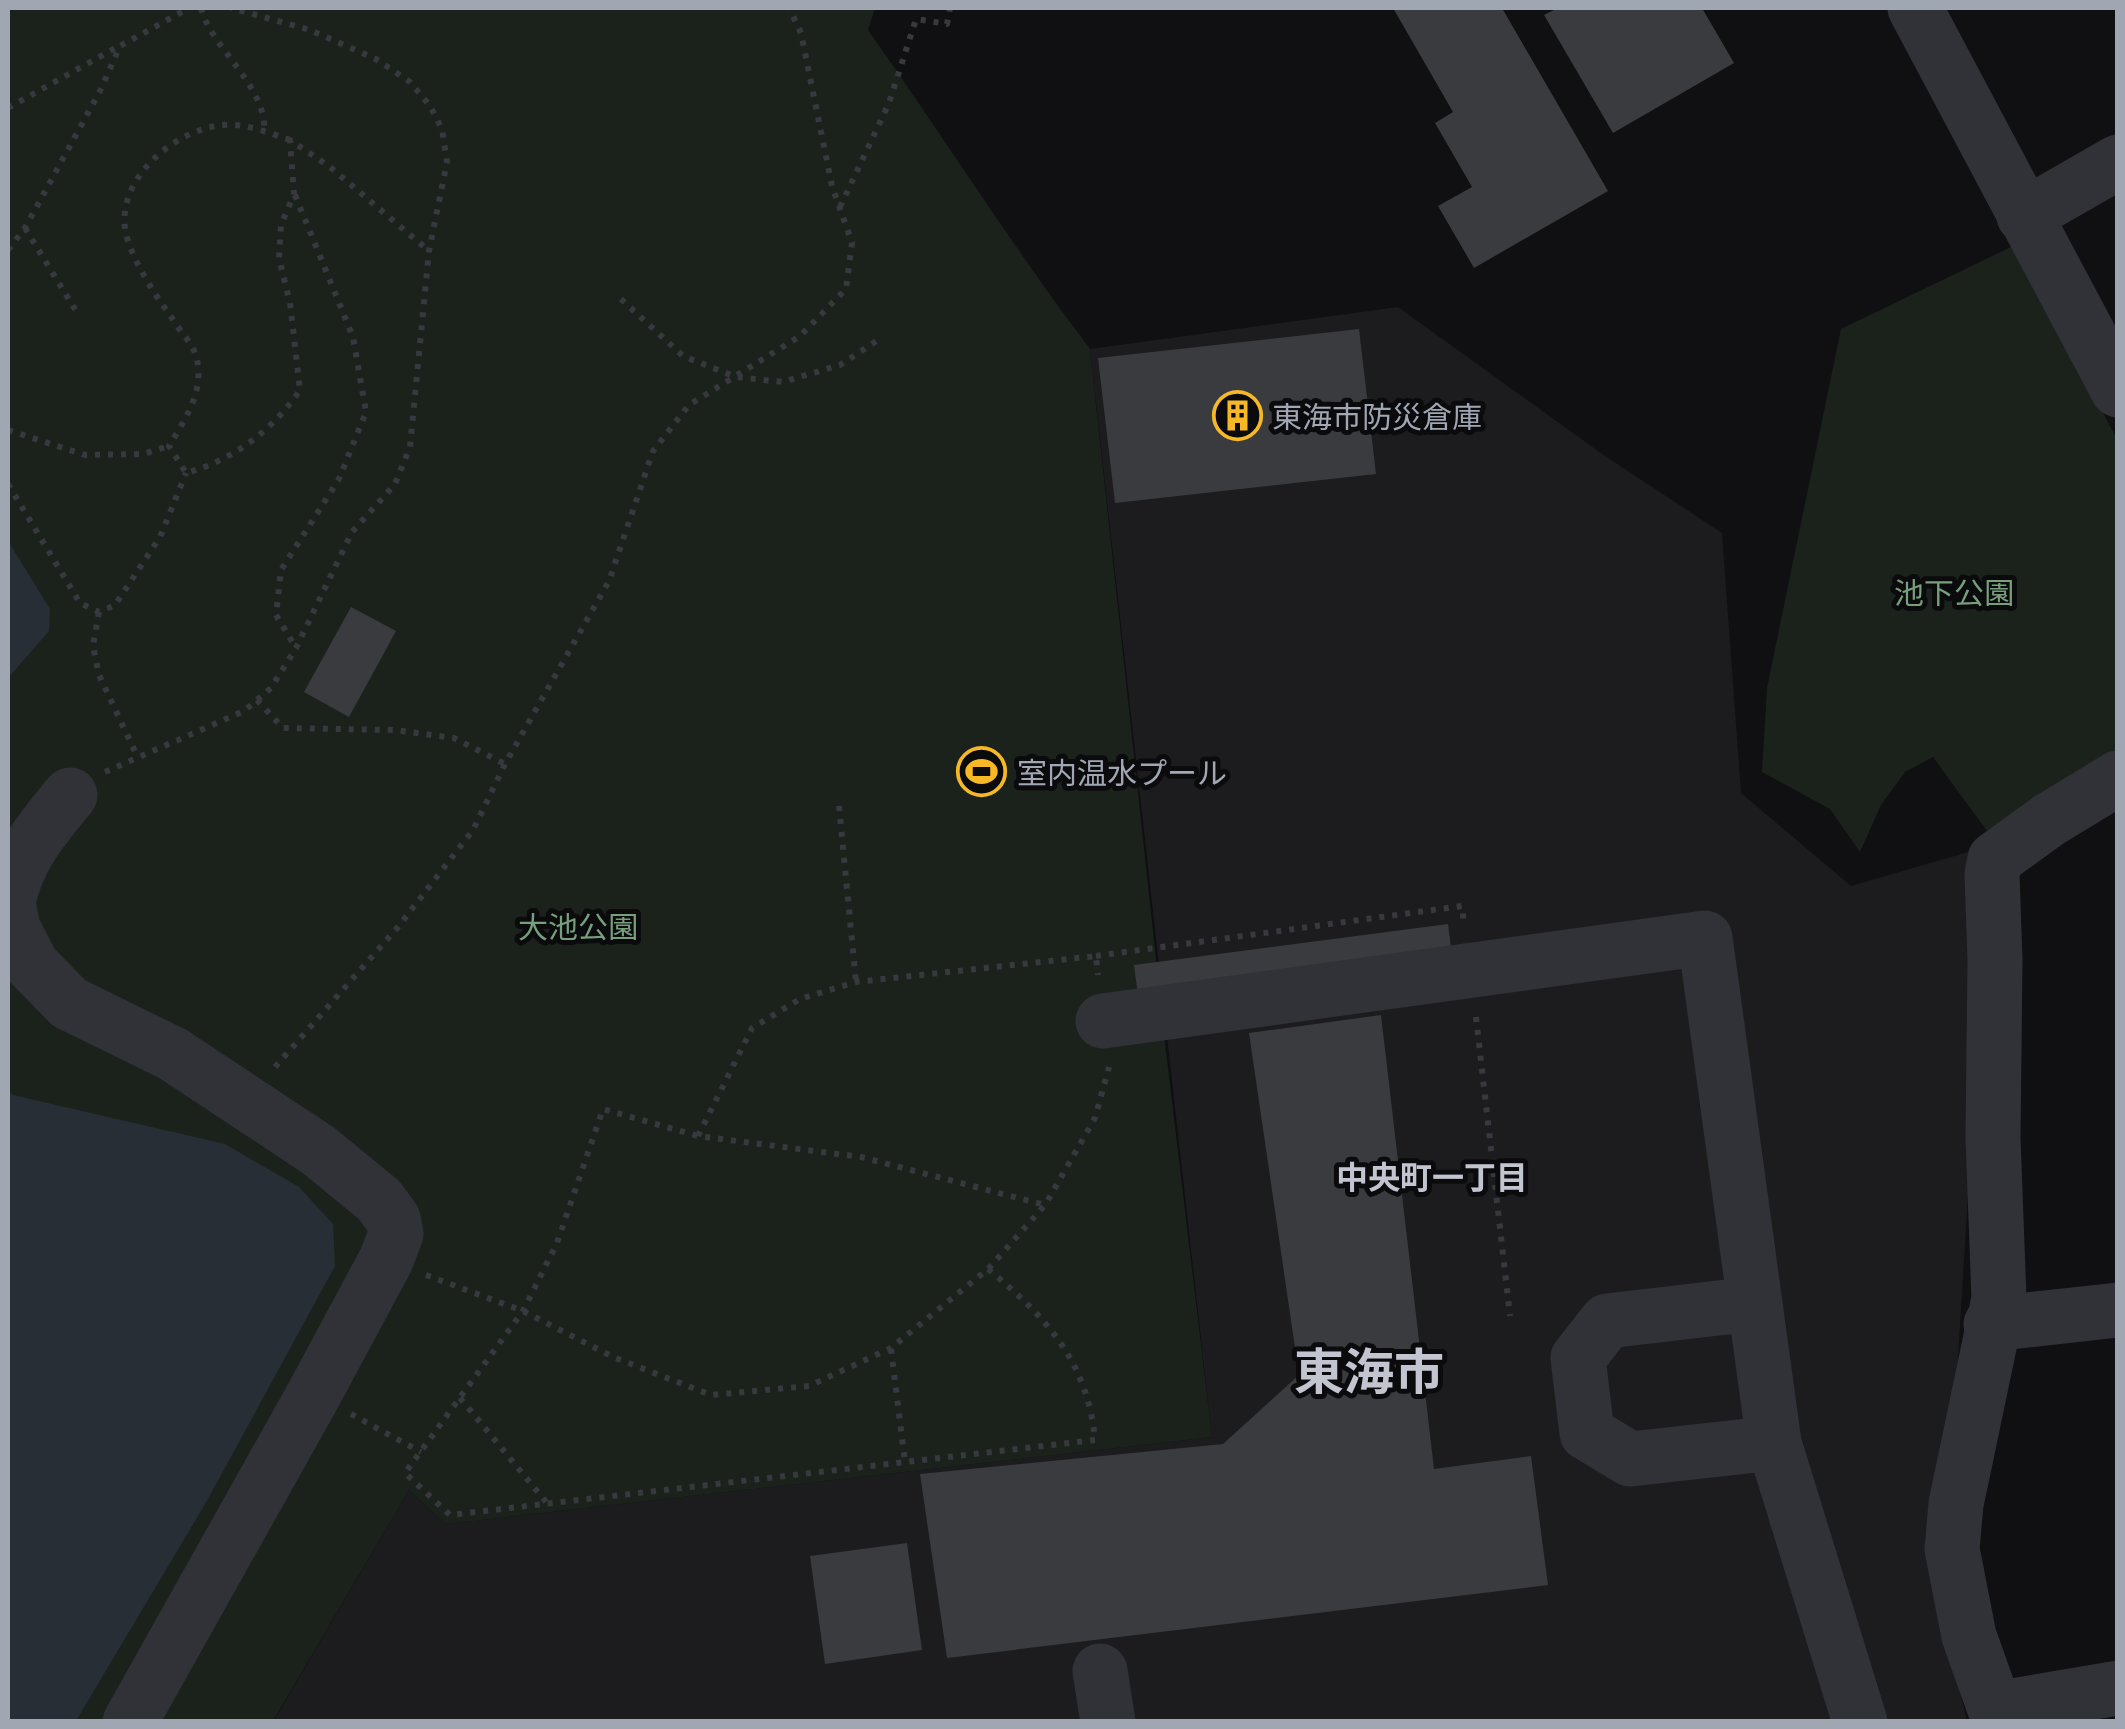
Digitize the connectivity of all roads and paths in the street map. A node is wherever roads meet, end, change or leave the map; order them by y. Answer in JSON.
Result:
{"nodes":[{"id":1,"x":189,"y":8,"type":"edge"},
{"id":2,"x":200,"y":8,"type":"edge"},
{"id":3,"x":231,"y":8,"type":"edge"},
{"id":4,"x":790,"y":8,"type":"edge"},
{"id":5,"x":950,"y":8,"type":"edge"},
{"id":6,"x":1915,"y":8,"type":"edge"},
{"id":7,"x":120,"y":46,"type":"junction"},
{"id":8,"x":8,"y":108,"type":"edge"},
{"id":9,"x":264,"y":132,"type":"junction"},
{"id":10,"x":290,"y":140,"type":"junction"},
{"id":11,"x":2118,"y":162,"type":"edge"},
{"id":12,"x":294,"y":194,"type":"junction"},
{"id":13,"x":840,"y":208,"type":"junction"},
{"id":14,"x":2024,"y":216,"type":"junction"},
{"id":15,"x":25,"y":228,"type":"junction"},
{"id":16,"x":8,"y":250,"type":"edge"},
{"id":17,"x":428,"y":250,"type":"junction"},
{"id":18,"x":621,"y":299,"type":"dead end"},
{"id":19,"x":76,"y":311,"type":"dead end"},
{"id":20,"x":878,"y":340,"type":"dead end"},
{"id":21,"x":736,"y":376,"type":"junction"},
{"id":22,"x":2118,"y":390,"type":"edge"},
{"id":23,"x":8,"y":430,"type":"edge"},
{"id":24,"x":170,"y":446,"type":"junction"},
{"id":25,"x":186,"y":472,"type":"junction"},
{"id":26,"x":8,"y":484,"type":"edge"},
{"id":27,"x":99,"y":612,"type":"junction"},
{"id":28,"x":296,"y":648,"type":"junction"},
{"id":29,"x":257,"y":700,"type":"junction"},
{"id":30,"x":138,"y":758,"type":"junction"},
{"id":31,"x":504,"y":764,"type":"junction"},
{"id":32,"x":2118,"y":778,"type":"edge"},
{"id":33,"x":70,"y":795,"type":"joint"},
{"id":34,"x":839,"y":806,"type":"dead end"},
{"id":35,"x":8,"y":902,"type":"edge"},
{"id":36,"x":856,"y":982,"type":"junction"},
{"id":37,"x":1113,"y":1019,"type":"junction"},
{"id":38,"x":244,"y":1102,"type":"junction"},
{"id":39,"x":698,"y":1136,"type":"junction"},
{"id":40,"x":1046,"y":1205,"type":"junction"},
{"id":41,"x":386,"y":1260,"type":"junction"},
{"id":42,"x":988,"y":1269,"type":"junction"},
{"id":43,"x":1753,"y":1304,"type":"junction"},
{"id":44,"x":2118,"y":1310,"type":"edge"},
{"id":45,"x":523,"y":1311,"type":"junction"},
{"id":46,"x":1991,"y":1324,"type":"junction"},
{"id":47,"x":891,"y":1348,"type":"junction"},
{"id":48,"x":314,"y":1394,"type":"junction"},
{"id":49,"x":460,"y":1398,"type":"junction"},
{"id":50,"x":1774,"y":1443,"type":"junction"},
{"id":51,"x":420,"y":1452,"type":"junction"},
{"id":52,"x":905,"y":1462,"type":"junction"},
{"id":53,"x":548,"y":1504,"type":"junction"},
{"id":54,"x":2118,"y":1688,"type":"edge"},
{"id":55,"x":130,"y":1722,"type":"edge"},
{"id":56,"x":1860,"y":1722,"type":"edge"}],
"edges":[{"from":1,"to":7,"type":"path"},
{"from":2,"to":9,"type":"path"},
{"from":3,"to":17,"type":"path"},
{"from":4,"to":13,"type":"path"},
{"from":5,"to":13,"type":"path"},
{"from":6,"to":14,"type":"street"},
{"from":7,"to":8,"type":"path"},
{"from":7,"to":15,"type":"path"},
{"from":9,"to":10,"type":"path"},
{"from":9,"to":24,"type":"path"},
{"from":10,"to":12,"type":"path"},
{"from":10,"to":17,"type":"path"},
{"from":11,"to":14,"type":"street"},
{"from":12,"to":25,"type":"path"},
{"from":12,"to":28,"type":"path"},
{"from":13,"to":21,"type":"path"},
{"from":14,"to":22,"type":"street"},
{"from":15,"to":16,"type":"path"},
{"from":15,"to":19,"type":"path"},
{"from":17,"to":28,"type":"path"},
{"from":18,"to":21,"type":"path"},
{"from":20,"to":21,"type":"path"},
{"from":21,"to":31,"type":"path"},
{"from":23,"to":24,"type":"path"},
{"from":24,"to":25,"type":"path"},
{"from":25,"to":27,"type":"path"},
{"from":26,"to":27,"type":"path"},
{"from":27,"to":30,"type":"path"},
{"from":28,"to":29,"type":"path"},
{"from":29,"to":30,"type":"path"},
{"from":29,"to":31,"type":"path"},
{"from":30,"to":33,"type":"path"},
{"from":31,"to":38,"type":"path"},
{"from":32,"to":46,"type":"street"},
{"from":33,"to":35,"type":"street"},
{"from":34,"to":36,"type":"path"},
{"from":35,"to":38,"type":"street"},
{"from":36,"to":37,"type":"path"},
{"from":36,"to":39,"type":"path"},
{"from":37,"to":40,"type":"path"},
{"from":37,"to":43,"type":"street"},
{"from":38,"to":41,"type":"street"},
{"from":39,"to":40,"type":"path"},
{"from":39,"to":45,"type":"path"},
{"from":40,"to":42,"type":"path"},
{"from":41,"to":45,"type":"path"},
{"from":41,"to":48,"type":"street"},
{"from":42,"to":47,"type":"path"},
{"from":42,"to":52,"type":"path"},
{"from":43,"to":50,"type":"street"},
{"from":43,"to":50,"type":"street"},
{"from":44,"to":46,"type":"street"},
{"from":45,"to":47,"type":"path"},
{"from":45,"to":49,"type":"path"},
{"from":46,"to":54,"type":"street"},
{"from":47,"to":52,"type":"path"},
{"from":48,"to":51,"type":"path"},
{"from":48,"to":55,"type":"street"},
{"from":49,"to":51,"type":"path"},
{"from":49,"to":53,"type":"path"},
{"from":50,"to":56,"type":"street"},
{"from":51,"to":53,"type":"path"},
{"from":52,"to":53,"type":"path"}]}
